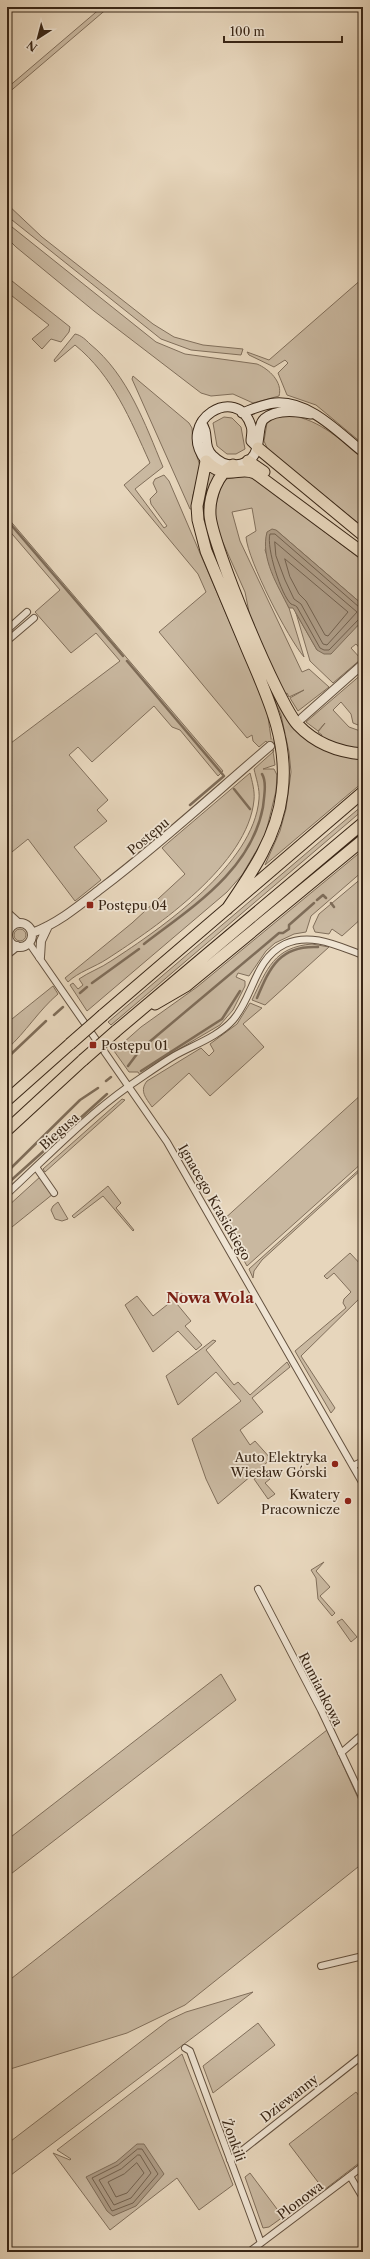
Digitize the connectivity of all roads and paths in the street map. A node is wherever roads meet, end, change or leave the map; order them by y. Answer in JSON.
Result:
{"nodes":[{"id":1,"x":242,"y":413,"type":"junction"},
{"id":2,"x":312,"y":414,"type":"junction"},
{"id":3,"x":201,"y":423,"type":"junction"},
{"id":4,"x":258,"y":448,"type":"junction"},
{"id":5,"x":363,"y":452,"type":"edge"},
{"id":6,"x":206,"y":461,"type":"junction"},
{"id":7,"x":248,"y":461,"type":"junction"},
{"id":8,"x":233,"y":465,"type":"junction"},
{"id":9,"x":223,"y":472,"type":"junction"},
{"id":10,"x":333,"y":529,"type":"junction"},
{"id":11,"x":363,"y":534,"type":"edge"},
{"id":12,"x":363,"y":553,"type":"edge"},
{"id":13,"x":27,"y":612,"type":"dead end"},
{"id":14,"x":34,"y":618,"type":"dead end"},
{"id":15,"x":7,"y":630,"type":"edge"},
{"id":16,"x":7,"y":641,"type":"edge"},
{"id":17,"x":363,"y":664,"type":"edge"},
{"id":18,"x":302,"y":718,"type":"tunnel mouth"},
{"id":19,"x":270,"y":746,"type":"tunnel mouth"},
{"id":20,"x":363,"y":754,"type":"edge"},
{"id":21,"x":363,"y":792,"type":"edge"},
{"id":22,"x":363,"y":823,"type":"edge"},
{"id":23,"x":363,"y":840,"type":"edge"},
{"id":24,"x":227,"y":909,"type":"junction"},
{"id":25,"x":7,"y":913,"type":"edge"},
{"id":26,"x":18,"y":923,"type":"junction"},
{"id":27,"x":48,"y":926,"type":"junction"},
{"id":28,"x":32,"y":933,"type":"junction"},
{"id":29,"x":8,"y":935,"type":"edge"},
{"id":30,"x":29,"y":943,"type":"junction"},
{"id":31,"x":17,"y":946,"type":"junction"},
{"id":32,"x":7,"y":954,"type":"edge"},
{"id":33,"x":363,"y":955,"type":"edge"},
{"id":34,"x":40,"y":957,"type":"junction"},
{"id":35,"x":135,"y":1015,"type":"junction"},
{"id":36,"x":129,"y":1086,"type":"junction"},
{"id":37,"x":7,"y":1100,"type":"edge"},
{"id":38,"x":7,"y":1130,"type":"edge"},
{"id":39,"x":36,"y":1167,"type":"junction"},
{"id":40,"x":54,"y":1193,"type":"dead end"},
{"id":41,"x":7,"y":1194,"type":"edge"},
{"id":42,"x":363,"y":1461,"type":"edge"},
{"id":43,"x":353,"y":1466,"type":"junction"},
{"id":44,"x":363,"y":1484,"type":"edge"},
{"id":45,"x":258,"y":1589,"type":"dead end"},
{"id":46,"x":363,"y":1734,"type":"edge"},
{"id":47,"x":341,"y":1753,"type":"junction"},
{"id":48,"x":363,"y":1799,"type":"edge"},
{"id":49,"x":363,"y":1956,"type":"edge"},
{"id":50,"x":321,"y":1966,"type":"dead end"},
{"id":51,"x":185,"y":2048,"type":"dead end"},
{"id":52,"x":363,"y":2055,"type":"edge"},
{"id":53,"x":230,"y":2160,"type":"junction"},
{"id":54,"x":363,"y":2166,"type":"edge"},
{"id":55,"x":350,"y":2176,"type":"junction"},
{"id":56,"x":363,"y":2198,"type":"edge"},
{"id":57,"x":261,"y":2243,"type":"junction"},
{"id":58,"x":7,"y":2249,"type":"edge"},
{"id":59,"x":9,"y":2252,"type":"edge"},
{"id":60,"x":249,"y":2252,"type":"edge"}],
"edges":[{"from":1,"to":2,"type":"main road"},
{"from":1,"to":3,"type":"main road"},
{"from":1,"to":4,"type":"main road"},
{"from":2,"to":4,"type":"main road"},
{"from":2,"to":5,"type":"main road"},
{"from":3,"to":6,"type":"main road"},
{"from":3,"to":8,"type":"main road"},
{"from":4,"to":7,"type":"main road"},
{"from":4,"to":11,"type":"highway"},
{"from":6,"to":9,"type":"highway"},
{"from":6,"to":24,"type":"highway"},
{"from":7,"to":8,"type":"main road"},
{"from":7,"to":10,"type":"highway"},
{"from":8,"to":9,"type":"highway"},
{"from":9,"to":10,"type":"highway"},
{"from":9,"to":20,"type":"highway"},
{"from":10,"to":12,"type":"highway"},
{"from":13,"to":15,"type":"street"},
{"from":14,"to":16,"type":"street"},
{"from":17,"to":18,"type":"street"},
{"from":19,"to":27,"type":"street","name":"Postępu"},
{"from":21,"to":24,"type":"highway"},
{"from":22,"to":35,"type":"highway"},
{"from":23,"to":35,"type":"highway"},
{"from":24,"to":37,"type":"highway","bridge":true},
{"from":25,"to":26,"type":"street"},
{"from":26,"to":28,"type":"street"},
{"from":26,"to":29,"type":"street"},
{"from":27,"to":28,"type":"street","name":"Postępu"},
{"from":27,"to":34,"type":"street"},
{"from":28,"to":30,"type":"street"},
{"from":29,"to":31,"type":"street"},
{"from":30,"to":31,"type":"street"},
{"from":30,"to":34,"type":"street","name":"Ignacego Krasickiego"},
{"from":31,"to":32,"type":"street"},
{"from":33,"to":36,"type":"street","name":"Biegusa"},
{"from":34,"to":36,"type":"street","name":"Ignacego Krasickiego"},
{"from":35,"to":38,"type":"highway","bridge":true},
{"from":36,"to":39,"type":"street","name":"Biegusa"},
{"from":36,"to":43,"type":"street","name":"Ignacego Krasickiego"},
{"from":39,"to":40,"type":"street"},
{"from":39,"to":41,"type":"street","name":"Biegusa"},
{"from":42,"to":43,"type":"street"},
{"from":43,"to":44,"type":"street","name":"Ignacego Krasickiego"},
{"from":45,"to":47,"type":"street","name":"Rumiankowa"},
{"from":46,"to":47,"type":"street"},
{"from":47,"to":48,"type":"street","name":"Rumiankowa"},
{"from":49,"to":50,"type":"street"},
{"from":51,"to":53,"type":"street","name":"Żonkili"},
{"from":52,"to":53,"type":"street","name":"Dziewanny"},
{"from":53,"to":57,"type":"street","name":"Żonkili"},
{"from":54,"to":55,"type":"street","name":"Plonowa"},
{"from":55,"to":56,"type":"street"},
{"from":55,"to":57,"type":"street","name":"Plonowa"},
{"from":57,"to":60,"type":"street","name":"Plonowa"},
{"from":58,"to":59,"type":"street"}]}
